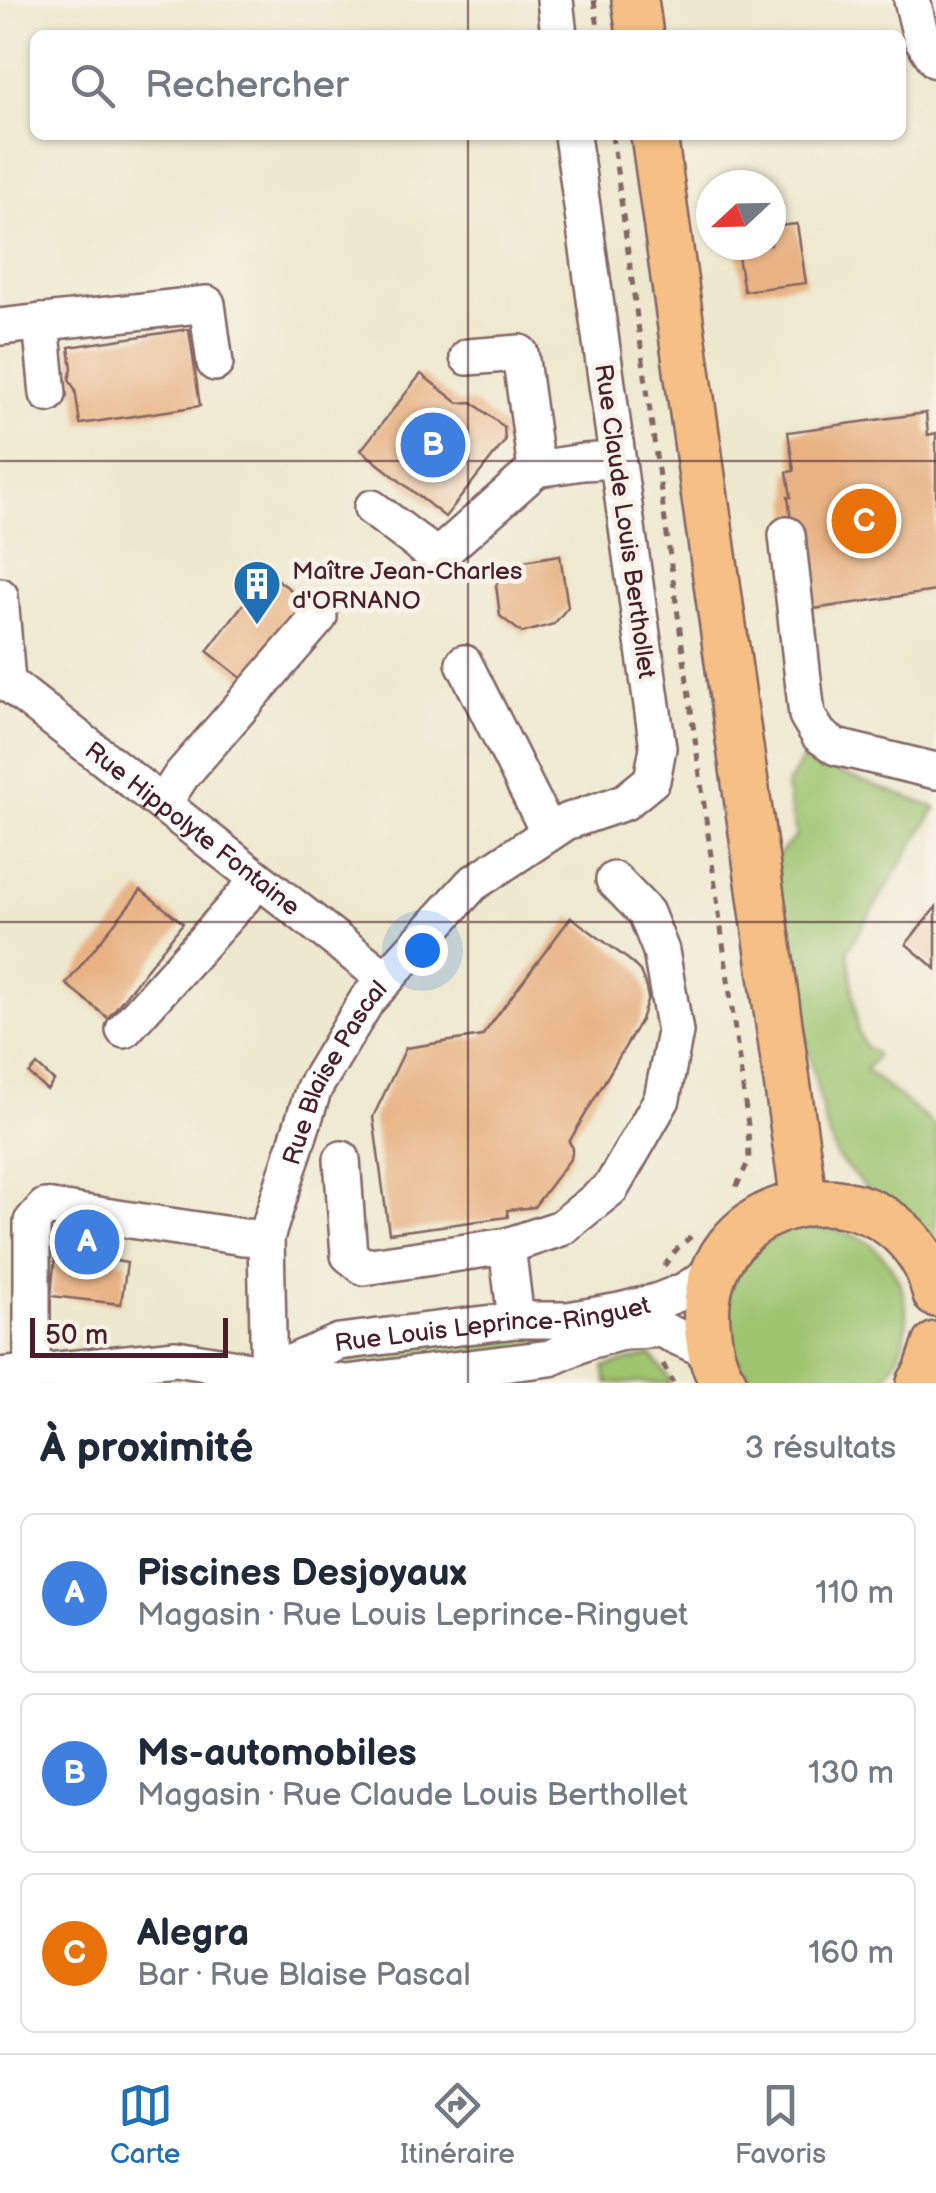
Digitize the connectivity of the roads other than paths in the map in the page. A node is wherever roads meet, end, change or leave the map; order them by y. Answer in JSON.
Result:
{"nodes":[{"id":1,"x":554,"y":0,"type":"edge"},
{"id":2,"x":635,"y":0,"type":"edge"},
{"id":3,"x":912,"y":0,"type":"edge"},
{"id":4,"x":558,"y":30,"type":"edge"},
{"id":5,"x":639,"y":30,"type":"edge"},
{"id":6,"x":936,"y":60,"type":"edge"},
{"id":7,"x":573,"y":140,"type":"edge"},
{"id":8,"x":655,"y":140,"type":"edge"},
{"id":9,"x":41,"y":322,"type":"junction"},
{"id":10,"x":0,"y":326,"type":"edge"},
{"id":11,"x":468,"y":356,"type":"dead end"},
{"id":12,"x":215,"y":362,"type":"dead end"},
{"id":13,"x":48,"y":394,"type":"dead end"},
{"id":14,"x":617,"y":460,"type":"junction"},
{"id":15,"x":536,"y":469,"type":"junction"},
{"id":16,"x":372,"y":508,"type":"dead end"},
{"id":17,"x":787,"y":534,"type":"dead end"},
{"id":18,"x":0,"y":596,"type":"edge"},
{"id":19,"x":319,"y":617,"type":"dead end"},
{"id":20,"x":464,"y":662,"type":"dead end"},
{"id":21,"x":4,"y":679,"type":"edge"},
{"id":22,"x":936,"y":772,"type":"edge"},
{"id":23,"x":652,"y":780,"type":"joint"},
{"id":24,"x":163,"y":804,"type":"junction"},
{"id":25,"x":549,"y":834,"type":"junction"},
{"id":26,"x":259,"y":880,"type":"junction"},
{"id":27,"x":614,"y":880,"type":"dead end"},
{"id":28,"x":386,"y":979,"type":"junction"},
{"id":29,"x":124,"y":1030,"type":"dead end"},
{"id":30,"x":342,"y":1158,"type":"dead end"},
{"id":31,"x":804,"y":1202,"type":"junction"},
{"id":32,"x":266,"y":1238,"type":"junction"},
{"id":33,"x":507,"y":1246,"type":"junction"},
{"id":34,"x":716,"y":1271,"type":"junction"},
{"id":35,"x":936,"y":1294,"type":"edge"},
{"id":36,"x":516,"y":1320,"type":"junction"},
{"id":37,"x":936,"y":1345,"type":"edge"},
{"id":38,"x":717,"y":1367,"type":"edge"},
{"id":39,"x":16,"y":1374,"type":"edge"},
{"id":40,"x":258,"y":1380,"type":"edge"},
{"id":41,"x":920,"y":1383,"type":"edge"}],
"edges":[{"from":1,"to":4,"type":"street"},
{"from":2,"to":5,"type":"main road"},
{"from":3,"to":6,"type":"street"},
{"from":7,"to":14,"type":"street","name":"Rue Claude Louis Berthollet"},
{"from":8,"to":31,"type":"main road"},
{"from":9,"to":10,"type":"street"},
{"from":9,"to":12,"type":"street"},
{"from":9,"to":13,"type":"street"},
{"from":11,"to":15,"type":"street"},
{"from":14,"to":15,"type":"street"},
{"from":14,"to":23,"type":"street","name":"Rue Claude Louis Berthollet"},
{"from":15,"to":16,"type":"street"},
{"from":17,"to":22,"type":"street"},
{"from":18,"to":21,"type":"street"},
{"from":19,"to":24,"type":"street"},
{"from":20,"to":25,"type":"street"},
{"from":21,"to":24,"type":"street","name":"Rue Hippolyte Fontaine"},
{"from":23,"to":25,"type":"street","name":"Rue Blaise Pascal"},
{"from":24,"to":26,"type":"street","name":"Rue Hippolyte Fontaine"},
{"from":25,"to":28,"type":"street","name":"Rue Blaise Pascal"},
{"from":26,"to":28,"type":"street","name":"Rue Hippolyte Fontaine"},
{"from":26,"to":29,"type":"street"},
{"from":27,"to":33,"type":"street"},
{"from":28,"to":32,"type":"street","name":"Rue Blaise Pascal"},
{"from":30,"to":33,"type":"street"},
{"from":31,"to":34,"type":"main road"},
{"from":31,"to":35,"type":"main road"},
{"from":32,"to":39,"type":"street"},
{"from":32,"to":40,"type":"street","name":"Rue Blaise Pascal"},
{"from":33,"to":36,"type":"street"},
{"from":34,"to":36,"type":"street","name":"Rue Louis Leprince-Ringuet"},
{"from":34,"to":38,"type":"main road"},
{"from":36,"to":40,"type":"street","name":"Rue Louis Leprince-Ringuet"},
{"from":37,"to":41,"type":"main road"},
{"from":38,"to":40,"type":"street","name":"Rue Louis Leprince-Ringuet"},
{"from":39,"to":40,"type":"street","name":"Rue Louis Leprince-Ringuet"}]}
